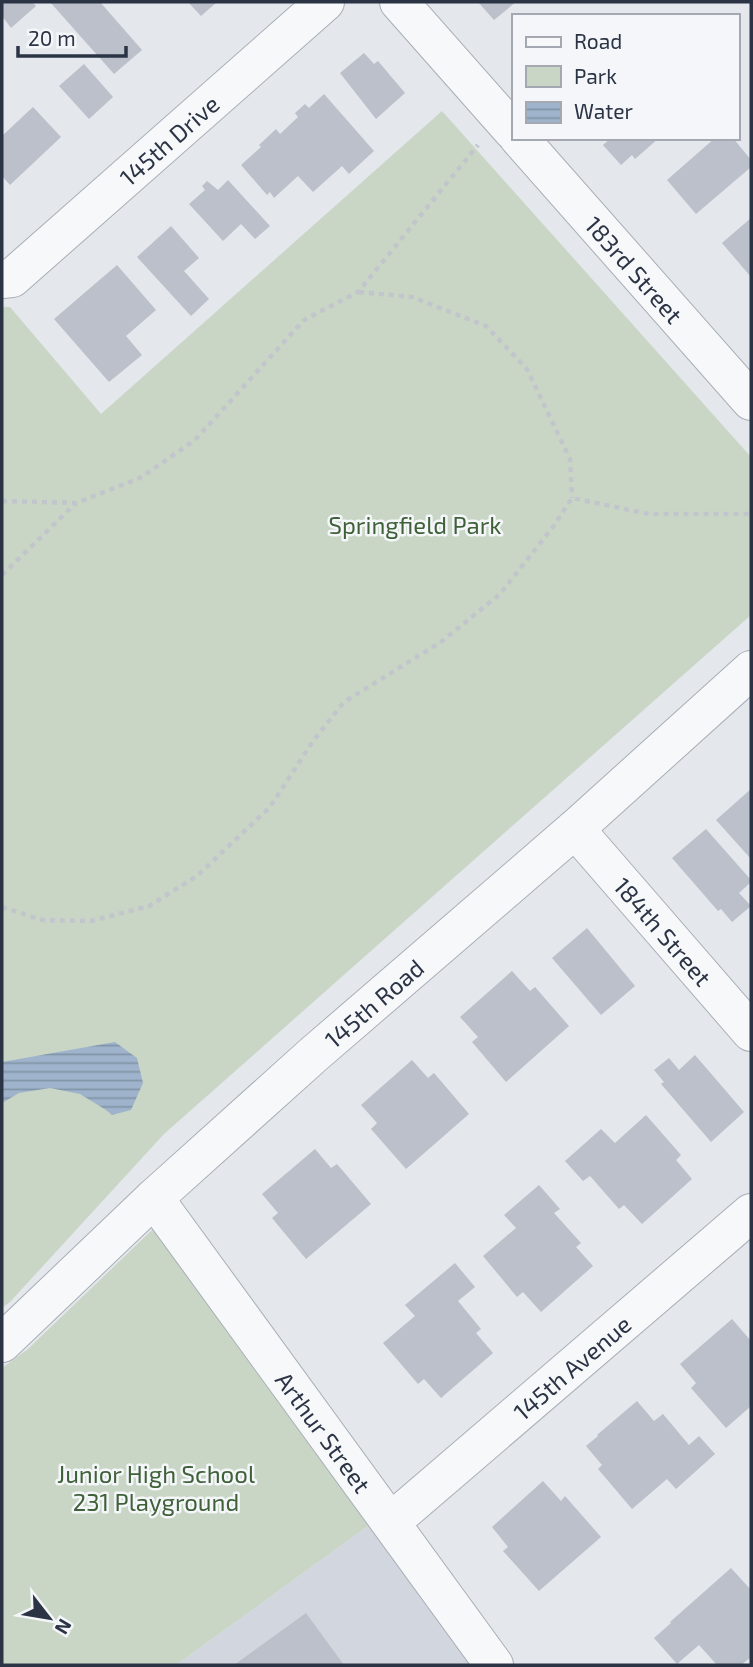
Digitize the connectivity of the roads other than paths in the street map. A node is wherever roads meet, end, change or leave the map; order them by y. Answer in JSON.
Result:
{"nodes":[{"id":1,"x":326,"y":2,"type":"edge"},
{"id":2,"x":399,"y":2,"type":"edge"},
{"id":3,"x":505,"y":136,"type":"edge"},
{"id":4,"x":7,"y":279,"type":"edge"},
{"id":5,"x":751,"y":401,"type":"edge"},
{"id":6,"x":751,"y":670,"type":"edge"},
{"id":7,"x":575,"y":829,"type":"junction"},
{"id":8,"x":751,"y":1032,"type":"edge"},
{"id":9,"x":154,"y":1198,"type":"junction"},
{"id":10,"x":751,"y":1213,"type":"edge"},
{"id":11,"x":2,"y":1343,"type":"edge"},
{"id":12,"x":391,"y":1522,"type":"junction"},
{"id":13,"x":494,"y":1665,"type":"edge"}],
"edges":[{"from":1,"to":4,"type":"street","name":"145th Drive"},
{"from":2,"to":3,"type":"street","name":"183rd Street"},
{"from":3,"to":5,"type":"street","name":"183rd Street"},
{"from":6,"to":7,"type":"street","name":"145th Road"},
{"from":7,"to":8,"type":"street","name":"184th Street"},
{"from":7,"to":9,"type":"street","name":"145th Road"},
{"from":9,"to":11,"type":"street","name":"145th Road"},
{"from":9,"to":12,"type":"street","name":"Arthur Street"},
{"from":10,"to":12,"type":"street","name":"145th Avenue"},
{"from":12,"to":13,"type":"street","name":"Arthur Street"}]}
